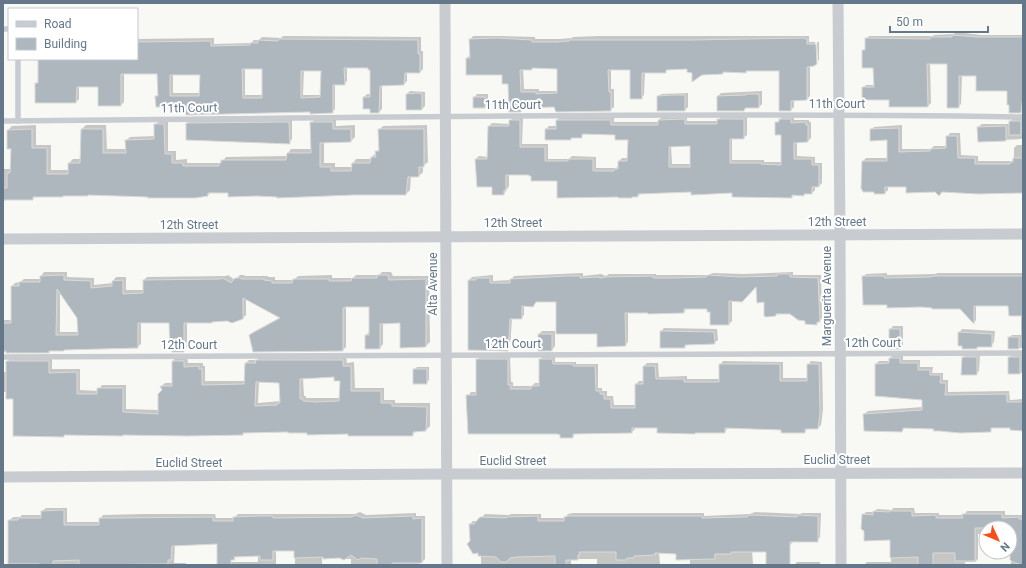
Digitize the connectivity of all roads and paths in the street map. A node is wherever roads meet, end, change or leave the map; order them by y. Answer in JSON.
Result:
{"nodes":[{"id":1,"x":445,"y":3,"type":"edge"},
{"id":2,"x":838,"y":3,"type":"edge"},
{"id":3,"x":18,"y":60,"type":"edge"},
{"id":4,"x":839,"y":114,"type":"junction"},
{"id":5,"x":445,"y":116,"type":"junction"},
{"id":6,"x":1023,"y":117,"type":"edge"},
{"id":7,"x":3,"y":121,"type":"edge"},
{"id":8,"x":18,"y":121,"type":"junction"},
{"id":9,"x":840,"y":234,"type":"junction"},
{"id":10,"x":1023,"y":234,"type":"edge"},
{"id":11,"x":446,"y":237,"type":"junction"},
{"id":12,"x":3,"y":239,"type":"edge"},
{"id":13,"x":1023,"y":353,"type":"edge"},
{"id":14,"x":840,"y":354,"type":"junction"},
{"id":15,"x":446,"y":355,"type":"junction"},
{"id":16,"x":3,"y":357,"type":"edge"},
{"id":17,"x":841,"y":473,"type":"junction"},
{"id":18,"x":1023,"y":473,"type":"edge"},
{"id":19,"x":447,"y":474,"type":"junction"},
{"id":20,"x":3,"y":477,"type":"edge"},
{"id":21,"x":447,"y":565,"type":"edge"},
{"id":22,"x":841,"y":565,"type":"edge"}],
"edges":[{"from":1,"to":5,"type":"street","name":"Alta Avenue"},
{"from":2,"to":4,"type":"street","name":"Marguerita Avenue"},
{"from":3,"to":8,"type":"lane"},
{"from":4,"to":5,"type":"lane","name":"11th Court"},
{"from":4,"to":6,"type":"lane","name":"11th Court"},
{"from":4,"to":9,"type":"street","name":"Marguerita Avenue"},
{"from":5,"to":8,"type":"lane","name":"11th Court"},
{"from":5,"to":11,"type":"street","name":"Alta Avenue"},
{"from":7,"to":8,"type":"lane","name":"11th Court"},
{"from":9,"to":10,"type":"street","name":"12th Street"},
{"from":9,"to":11,"type":"street","name":"12th Street"},
{"from":9,"to":14,"type":"street","name":"Marguerita Avenue"},
{"from":11,"to":12,"type":"street","name":"12th Street"},
{"from":11,"to":15,"type":"street","name":"Alta Avenue"},
{"from":13,"to":14,"type":"lane","name":"12th Court"},
{"from":14,"to":15,"type":"lane","name":"12th Court"},
{"from":14,"to":17,"type":"street","name":"Marguerita Avenue"},
{"from":15,"to":16,"type":"lane","name":"12th Court"},
{"from":15,"to":19,"type":"street","name":"Alta Avenue"},
{"from":17,"to":18,"type":"street","name":"Euclid Street"},
{"from":17,"to":19,"type":"street","name":"Euclid Street"},
{"from":17,"to":22,"type":"street","name":"Marguerita Avenue"},
{"from":19,"to":20,"type":"street","name":"Euclid Street"},
{"from":19,"to":21,"type":"street","name":"Alta Avenue"}]}
